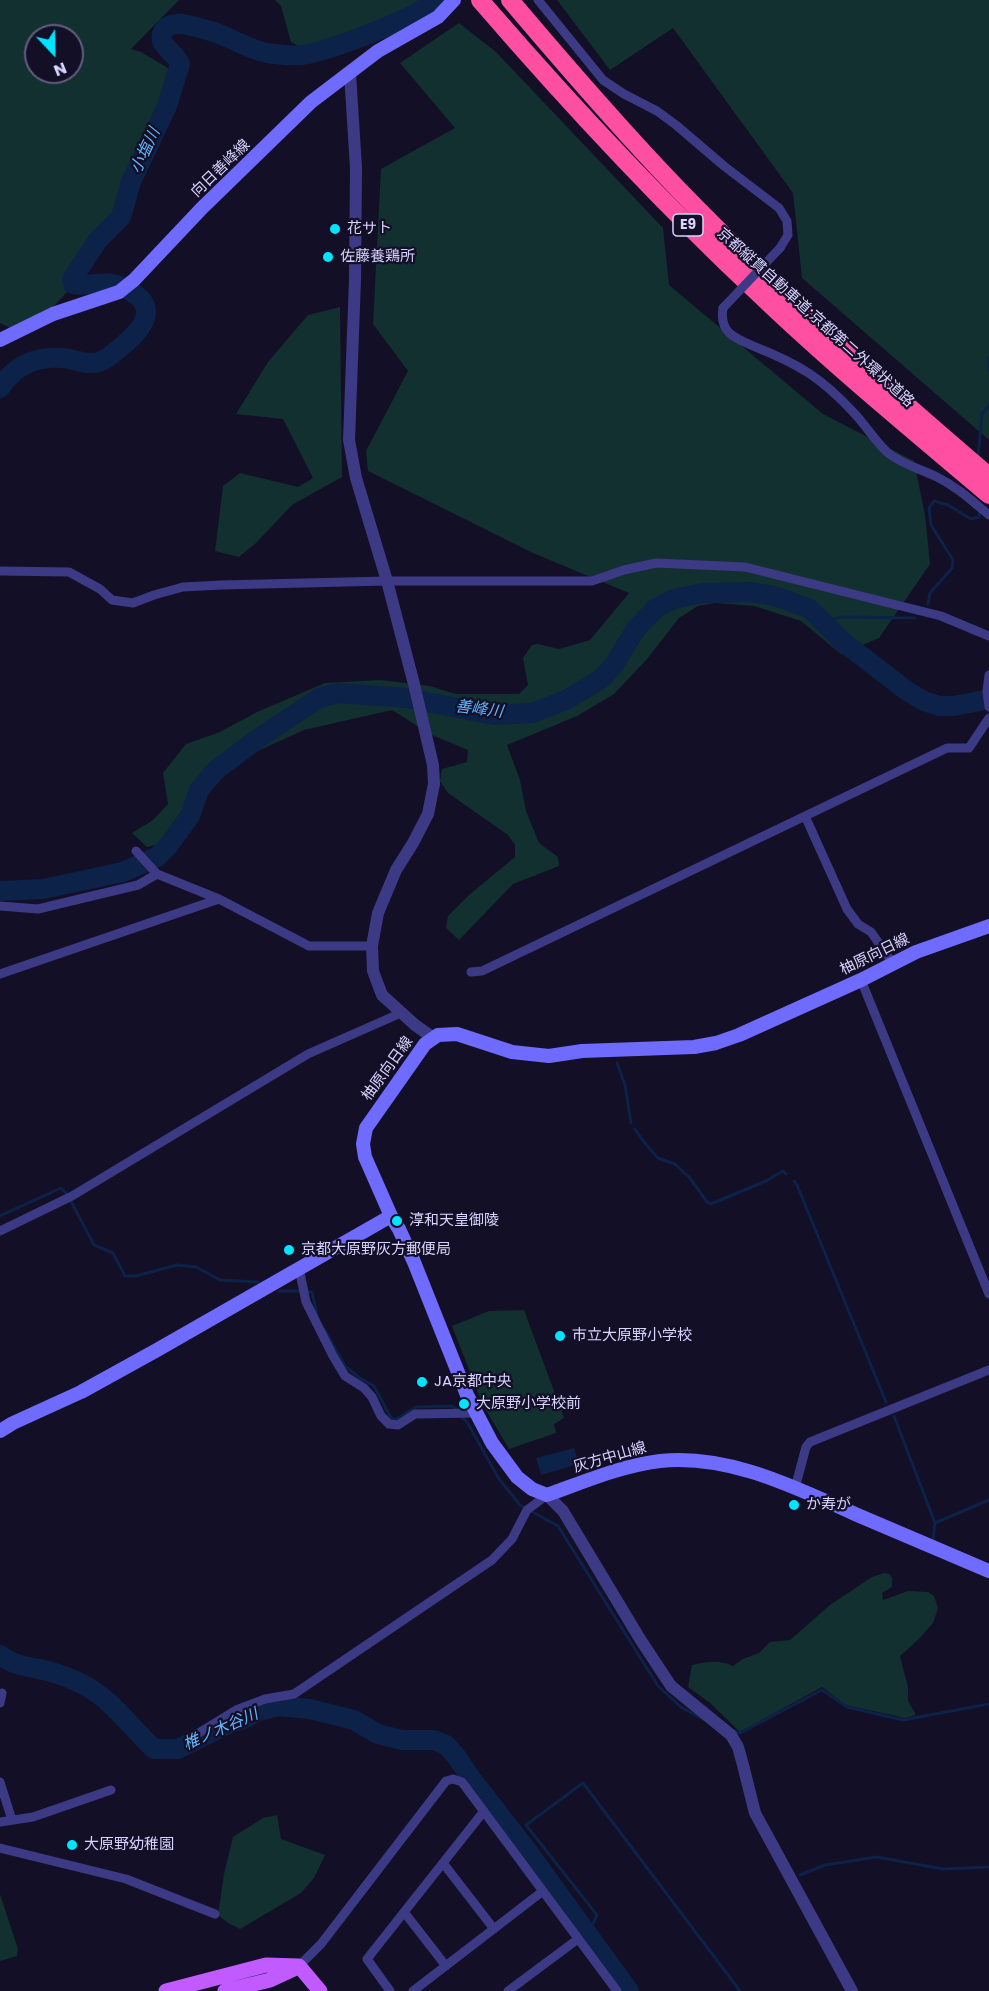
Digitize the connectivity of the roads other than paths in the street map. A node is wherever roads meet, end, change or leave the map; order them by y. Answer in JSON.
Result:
{"nodes":[{"id":1,"x":454,"y":0,"type":"edge"},
{"id":2,"x":510,"y":0,"type":"edge"},
{"id":3,"x":538,"y":0,"type":"edge"},
{"id":4,"x":486,"y":7,"type":"edge"},
{"id":5,"x":350,"y":73,"type":"junction"},
{"id":6,"x":0,"y":340,"type":"edge"},
{"id":7,"x":906,"y":415,"type":"junction"},
{"id":8,"x":989,"y":476,"type":"edge"},
{"id":9,"x":982,"y":499,"type":"edge"},
{"id":10,"x":988,"y":514,"type":"edge"},
{"id":11,"x":0,"y":571,"type":"edge"},
{"id":12,"x":387,"y":581,"type":"junction"},
{"id":13,"x":989,"y":636,"type":"edge"},
{"id":14,"x":989,"y":675,"type":"edge"},
{"id":15,"x":989,"y":707,"type":"edge"},
{"id":16,"x":989,"y":718,"type":"edge"},
{"id":17,"x":804,"y":816,"type":"junction"},
{"id":18,"x":136,"y":851,"type":"dead end"},
{"id":19,"x":155,"y":872,"type":"junction"},
{"id":20,"x":219,"y":899,"type":"junction"},
{"id":21,"x":0,"y":906,"type":"edge"},
{"id":22,"x":989,"y":926,"type":"edge"},
{"id":23,"x":372,"y":946,"type":"junction"},
{"id":24,"x":894,"y":965,"type":"junction"},
{"id":25,"x":471,"y":972,"type":"dead end"},
{"id":26,"x":0,"y":974,"type":"edge"},
{"id":27,"x":861,"y":980,"type":"junction"},
{"id":28,"x":400,"y":1012,"type":"junction"},
{"id":29,"x":432,"y":1038,"type":"junction"},
{"id":30,"x":391,"y":1216,"type":"junction"},
{"id":31,"x":0,"y":1231,"type":"edge"},
{"id":32,"x":299,"y":1268,"type":"junction"},
{"id":33,"x":989,"y":1294,"type":"edge"},
{"id":34,"x":989,"y":1370,"type":"edge"},
{"id":35,"x":477,"y":1413,"type":"junction"},
{"id":36,"x":0,"y":1431,"type":"edge"},
{"id":37,"x":795,"y":1488,"type":"junction"},
{"id":38,"x":547,"y":1495,"type":"junction"},
{"id":39,"x":989,"y":1571,"type":"edge"},
{"id":40,"x":0,"y":1694,"type":"edge"},
{"id":41,"x":0,"y":1703,"type":"edge"},
{"id":42,"x":189,"y":1739,"type":"dead end"},
{"id":43,"x":0,"y":1782,"type":"edge"},
{"id":44,"x":111,"y":1790,"type":"dead end"},
{"id":45,"x":484,"y":1811,"type":"junction"},
{"id":46,"x":12,"y":1820,"type":"junction"},
{"id":47,"x":0,"y":1822,"type":"edge"},
{"id":48,"x":0,"y":1848,"type":"edge"},
{"id":49,"x":443,"y":1863,"type":"junction"},
{"id":50,"x":543,"y":1892,"type":"junction"},
{"id":51,"x":404,"y":1912,"type":"junction"},
{"id":52,"x":215,"y":1914,"type":"dead end"},
{"id":53,"x":494,"y":1929,"type":"junction"},
{"id":54,"x":578,"y":1939,"type":"junction"},
{"id":55,"x":299,"y":1966,"type":"junction"},
{"id":56,"x":446,"y":1966,"type":"junction"},
{"id":57,"x":612,"y":1989,"type":"edge"},
{"id":58,"x":166,"y":1991,"type":"edge"},
{"id":59,"x":225,"y":1991,"type":"edge"},
{"id":60,"x":320,"y":1991,"type":"edge"},
{"id":61,"x":390,"y":1991,"type":"edge"},
{"id":62,"x":413,"y":1991,"type":"edge"},
{"id":63,"x":508,"y":1991,"type":"edge"},
{"id":64,"x":852,"y":1991,"type":"edge"}],
"edges":[{"from":1,"to":5,"type":"main road","name":"向日善峰線"},
{"from":2,"to":7,"type":"highway","name":"京都縦貫自動車道;京都第二外環状道路","number":"E9"},
{"from":3,"to":9,"type":"street","bridge":true},
{"from":4,"to":7,"type":"highway","name":"京都縦貫自動車道;京都第二外環状道路","number":"E9"},
{"from":5,"to":6,"type":"main road","name":"向日善峰線"},
{"from":5,"to":12,"type":"street"},
{"from":7,"to":8,"type":"highway","name":"京都縦貫自動車道;京都第二外環状道路","number":"E9"},
{"from":7,"to":9,"type":"highway","name":"京都縦貫自動車道;京都第二外環状道路","number":"E9"},
{"from":9,"to":10,"type":"street"},
{"from":11,"to":12,"type":"street"},
{"from":12,"to":13,"type":"street"},
{"from":12,"to":23,"type":"street"},
{"from":14,"to":15,"type":"street"},
{"from":16,"to":17,"type":"street"},
{"from":17,"to":24,"type":"street"},
{"from":17,"to":25,"type":"street"},
{"from":18,"to":19,"type":"street"},
{"from":19,"to":20,"type":"street"},
{"from":19,"to":21,"type":"street"},
{"from":20,"to":23,"type":"street"},
{"from":20,"to":26,"type":"street"},
{"from":22,"to":24,"type":"main road","name":"柚原向日線"},
{"from":23,"to":28,"type":"street"},
{"from":24,"to":27,"type":"main road","name":"柚原向日線"},
{"from":27,"to":29,"type":"main road","name":"柚原向日線"},
{"from":27,"to":33,"type":"street"},
{"from":28,"to":29,"type":"street"},
{"from":28,"to":31,"type":"street"},
{"from":29,"to":30,"type":"main road","name":"柚原向日線"},
{"from":30,"to":32,"type":"main road"},
{"from":30,"to":35,"type":"main road"},
{"from":32,"to":35,"type":"street"},
{"from":32,"to":36,"type":"main road"},
{"from":34,"to":37,"type":"street"},
{"from":35,"to":38,"type":"main road"},
{"from":37,"to":38,"type":"main road","name":"灰方中山線"},
{"from":37,"to":39,"type":"main road","name":"灰方中山線"},
{"from":38,"to":42,"type":"street"},
{"from":38,"to":64,"type":"street"},
{"from":40,"to":41,"type":"street"},
{"from":43,"to":46,"type":"street"},
{"from":44,"to":46,"type":"street"},
{"from":45,"to":49,"type":"street"},
{"from":45,"to":50,"type":"street"},
{"from":45,"to":55,"type":"street"},
{"from":46,"to":47,"type":"street"},
{"from":48,"to":52,"type":"street"},
{"from":49,"to":51,"type":"street"},
{"from":49,"to":53,"type":"street"},
{"from":50,"to":53,"type":"street"},
{"from":50,"to":54,"type":"street"},
{"from":51,"to":56,"type":"street"},
{"from":51,"to":61,"type":"street"},
{"from":53,"to":56,"type":"street"},
{"from":54,"to":57,"type":"street"},
{"from":54,"to":63,"type":"street"},
{"from":55,"to":58,"type":"main road"},
{"from":55,"to":59,"type":"main road"},
{"from":55,"to":60,"type":"main road"},
{"from":56,"to":62,"type":"street"}]}
